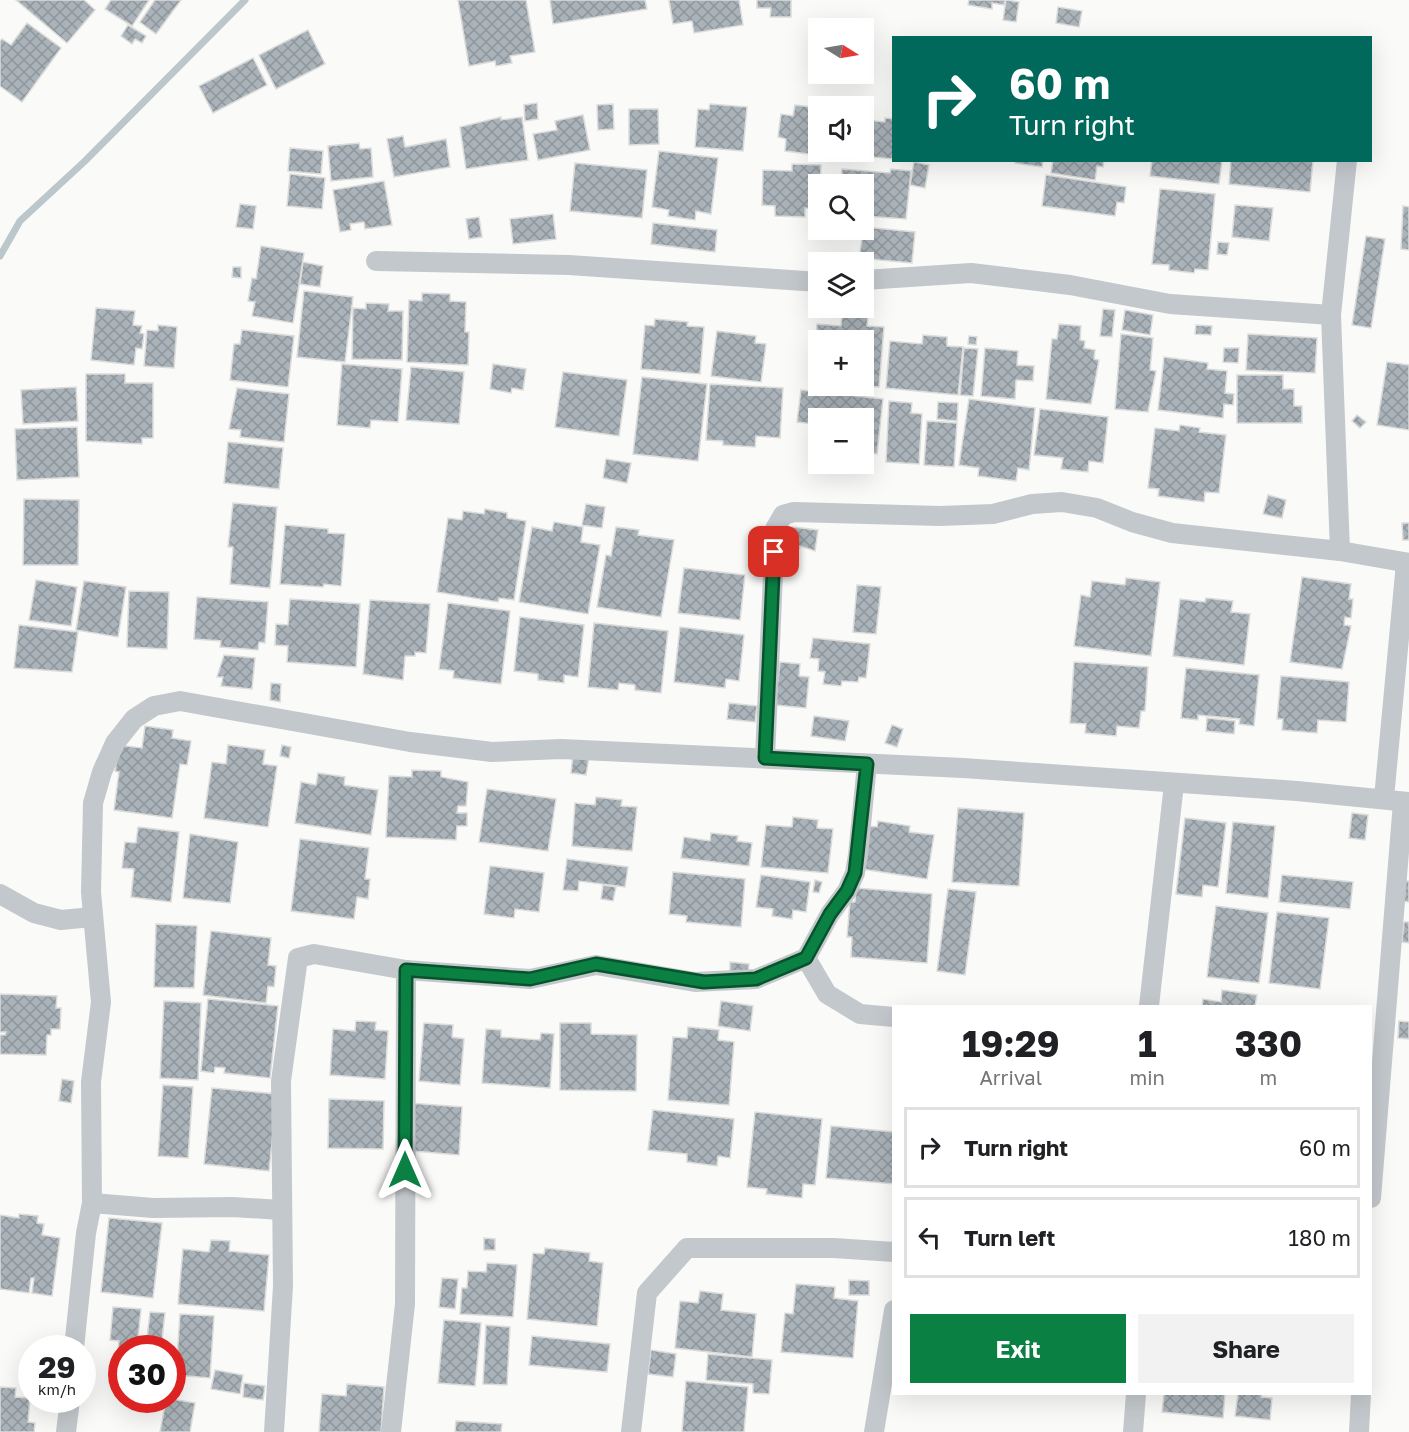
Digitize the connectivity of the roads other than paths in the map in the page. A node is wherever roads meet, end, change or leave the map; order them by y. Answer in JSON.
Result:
{"nodes":[{"id":1,"x":1347,"y":162,"type":"edge"},
{"id":2,"x":376,"y":261,"type":"dead end"},
{"id":3,"x":874,"y":279,"type":"edge"},
{"id":4,"x":808,"y":281,"type":"edge"},
{"id":5,"x":1331,"y":315,"type":"junction"},
{"id":6,"x":1340,"y":551,"type":"junction"},
{"id":7,"x":1408,"y":563,"type":"edge"},
{"id":8,"x":765,"y":758,"type":"junction"},
{"id":9,"x":867,"y":764,"type":"junction"},
{"id":10,"x":1174,"y":784,"type":"junction"},
{"id":11,"x":1399,"y":801,"type":"edge"},
{"id":12,"x":0,"y":894,"type":"edge"},
{"id":13,"x":93,"y":918,"type":"junction"},
{"id":14,"x":806,"y":958,"type":"junction"},
{"id":15,"x":406,"y":970,"type":"junction"},
{"id":16,"x":1149,"y":1005,"type":"edge"},
{"id":17,"x":892,"y":1017,"type":"edge"},
{"id":18,"x":1372,"y":1184,"type":"edge"},
{"id":19,"x":92,"y":1203,"type":"junction"},
{"id":20,"x":281,"y":1210,"type":"junction"},
{"id":21,"x":892,"y":1252,"type":"edge"},
{"id":22,"x":892,"y":1322,"type":"edge"},
{"id":23,"x":75,"y":1335,"type":"edge"},
{"id":24,"x":1136,"y":1395,"type":"edge"},
{"id":25,"x":1361,"y":1395,"type":"edge"},
{"id":26,"x":68,"y":1413,"type":"edge"},
{"id":27,"x":66,"y":1432,"type":"edge"},
{"id":28,"x":274,"y":1432,"type":"edge"},
{"id":29,"x":391,"y":1432,"type":"edge"},
{"id":30,"x":631,"y":1432,"type":"edge"},
{"id":31,"x":874,"y":1432,"type":"edge"},
{"id":32,"x":1133,"y":1432,"type":"edge"},
{"id":33,"x":1359,"y":1432,"type":"edge"}],
"edges":[{"from":1,"to":5,"type":"street"},
{"from":2,"to":4,"type":"street"},
{"from":3,"to":5,"type":"street"},
{"from":5,"to":6,"type":"street"},
{"from":6,"to":7,"type":"street"},
{"from":6,"to":8,"type":"street"},
{"from":7,"to":11,"type":"street"},
{"from":8,"to":9,"type":"street"},
{"from":8,"to":13,"type":"street"},
{"from":9,"to":10,"type":"street"},
{"from":9,"to":14,"type":"street"},
{"from":10,"to":11,"type":"street"},
{"from":10,"to":16,"type":"street"},
{"from":11,"to":18,"type":"street"},
{"from":12,"to":13,"type":"street"},
{"from":13,"to":19,"type":"street"},
{"from":14,"to":15,"type":"street"},
{"from":14,"to":17,"type":"street"},
{"from":15,"to":20,"type":"street"},
{"from":15,"to":29,"type":"street"},
{"from":19,"to":20,"type":"street"},
{"from":19,"to":23,"type":"street"},
{"from":20,"to":28,"type":"street"},
{"from":21,"to":30,"type":"street"},
{"from":22,"to":31,"type":"street"},
{"from":24,"to":32,"type":"street"},
{"from":25,"to":33,"type":"street"},
{"from":26,"to":27,"type":"street"}]}
